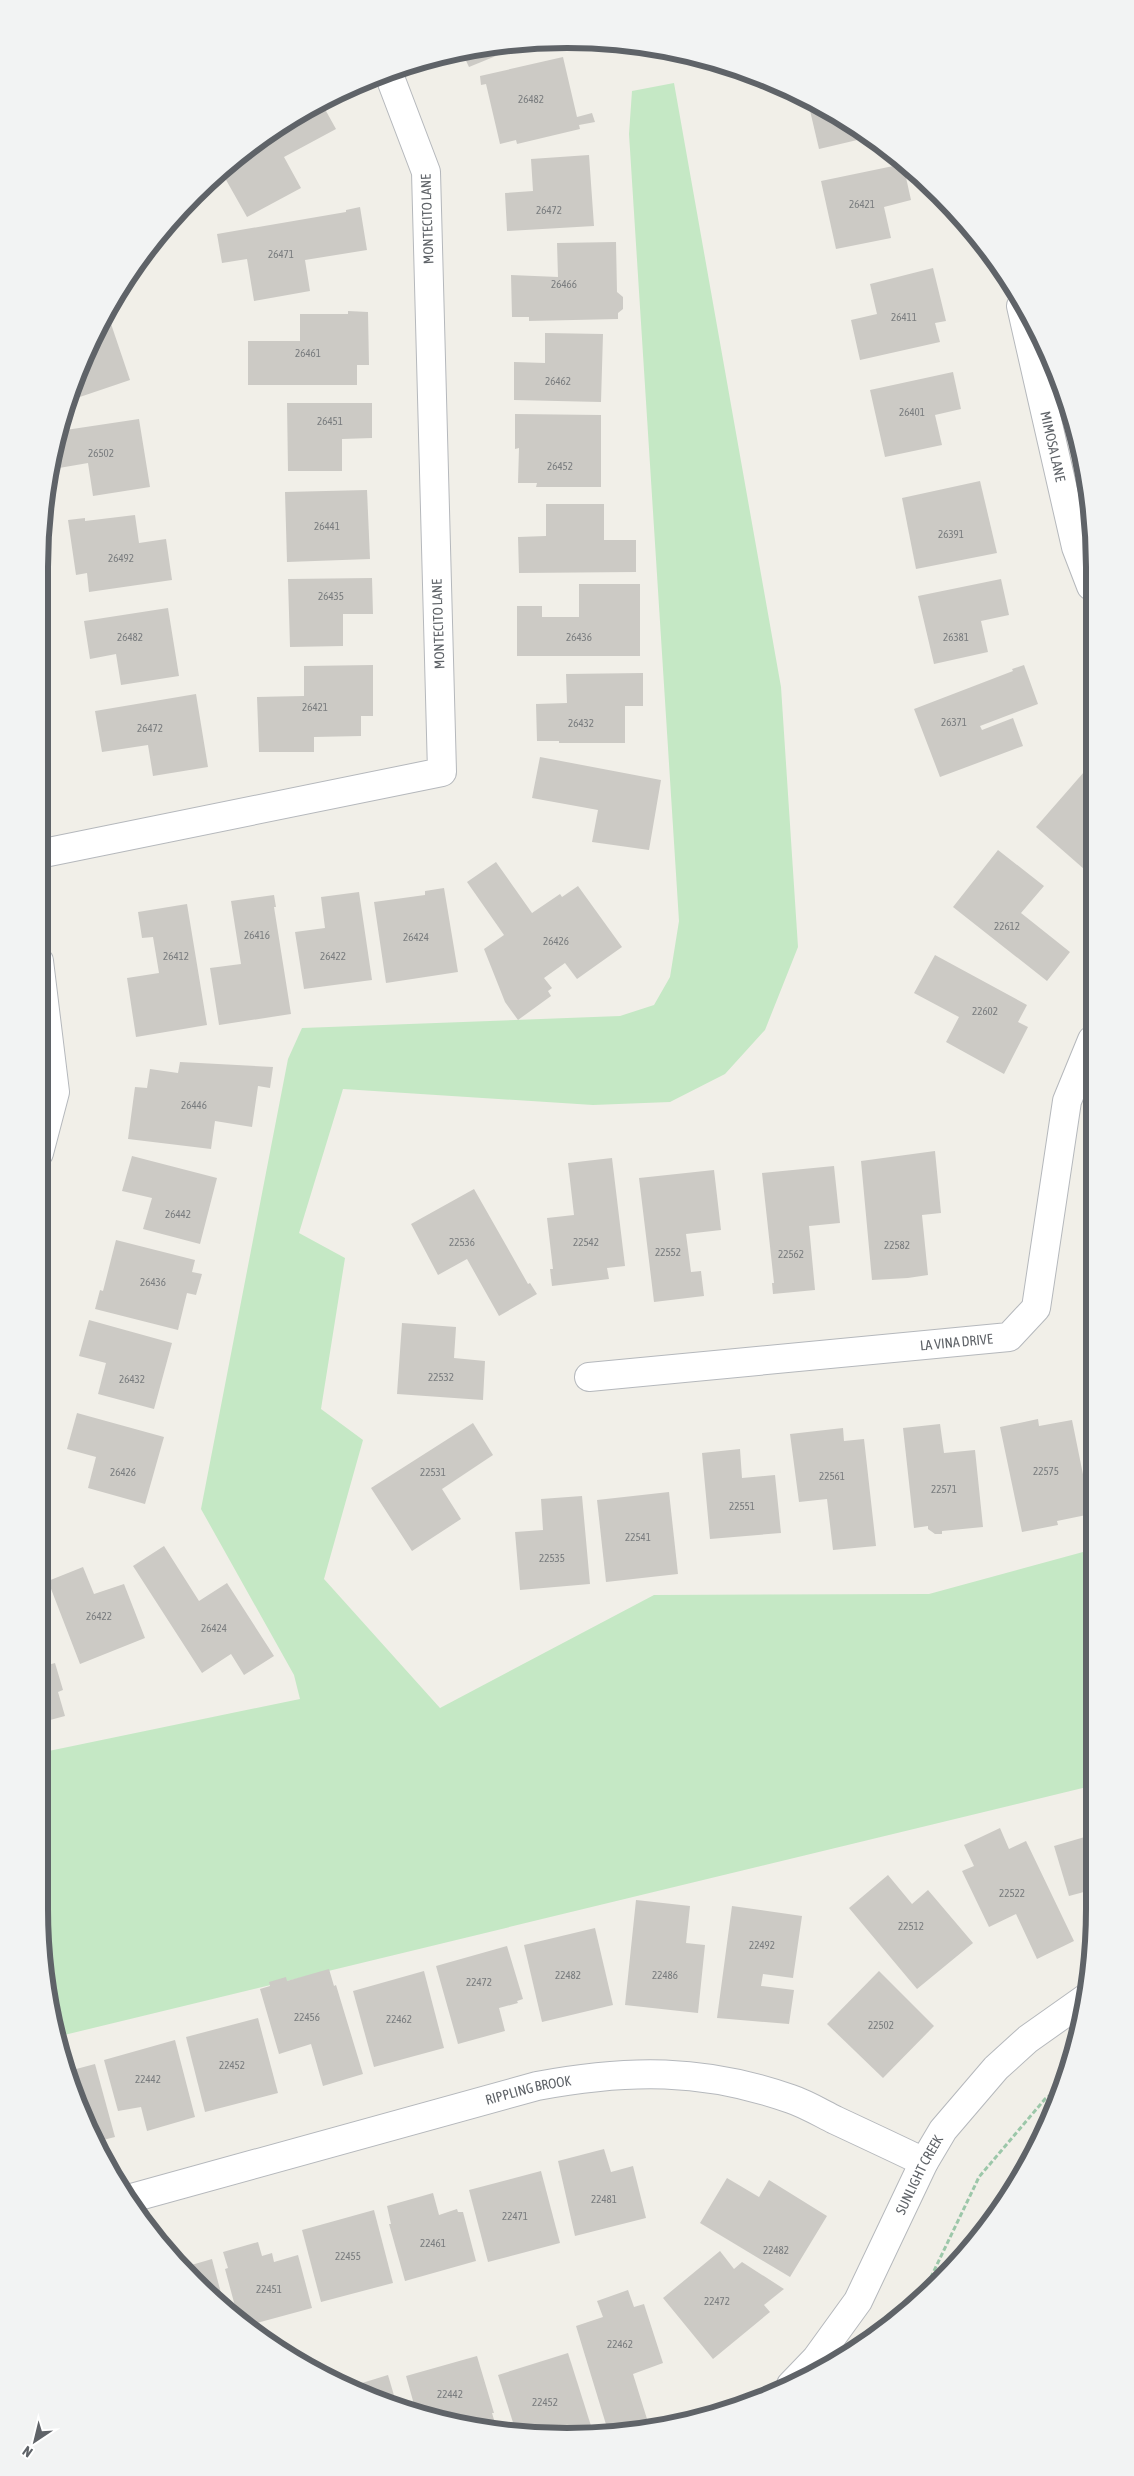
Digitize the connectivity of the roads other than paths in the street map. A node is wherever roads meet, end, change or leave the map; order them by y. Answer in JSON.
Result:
{"nodes":[{"id":1,"x":390,"y":79,"type":"edge"},
{"id":2,"x":1024,"y":321,"type":"edge"},
{"id":3,"x":1086,"y":573,"type":"edge"},
{"id":4,"x":48,"y":852,"type":"edge"},
{"id":5,"x":48,"y":1035,"type":"edge"},
{"id":6,"x":1086,"y":1055,"type":"edge"},
{"id":7,"x":48,"y":1119,"type":"edge"},
{"id":8,"x":588,"y":1377,"type":"dead end"},
{"id":9,"x":1078,"y":2004,"type":"edge"},
{"id":10,"x":924,"y":2162,"type":"junction"},
{"id":11,"x":135,"y":2197,"type":"edge"},
{"id":12,"x":804,"y":2371,"type":"edge"}],
"edges":[{"from":1,"to":4,"type":"street","name":"MONTECITO LANE"},
{"from":2,"to":3,"type":"street","name":"MIMOSA LANE"},
{"from":5,"to":7,"type":"street"},
{"from":6,"to":8,"type":"street","name":"LA VINA DRIVE"},
{"from":9,"to":10,"type":"street","name":"SUNLIGHT CREEK"},
{"from":10,"to":11,"type":"street","name":"RIPPLING BROOK"},
{"from":10,"to":12,"type":"street","name":"SUNLIGHT CREEK"}]}
